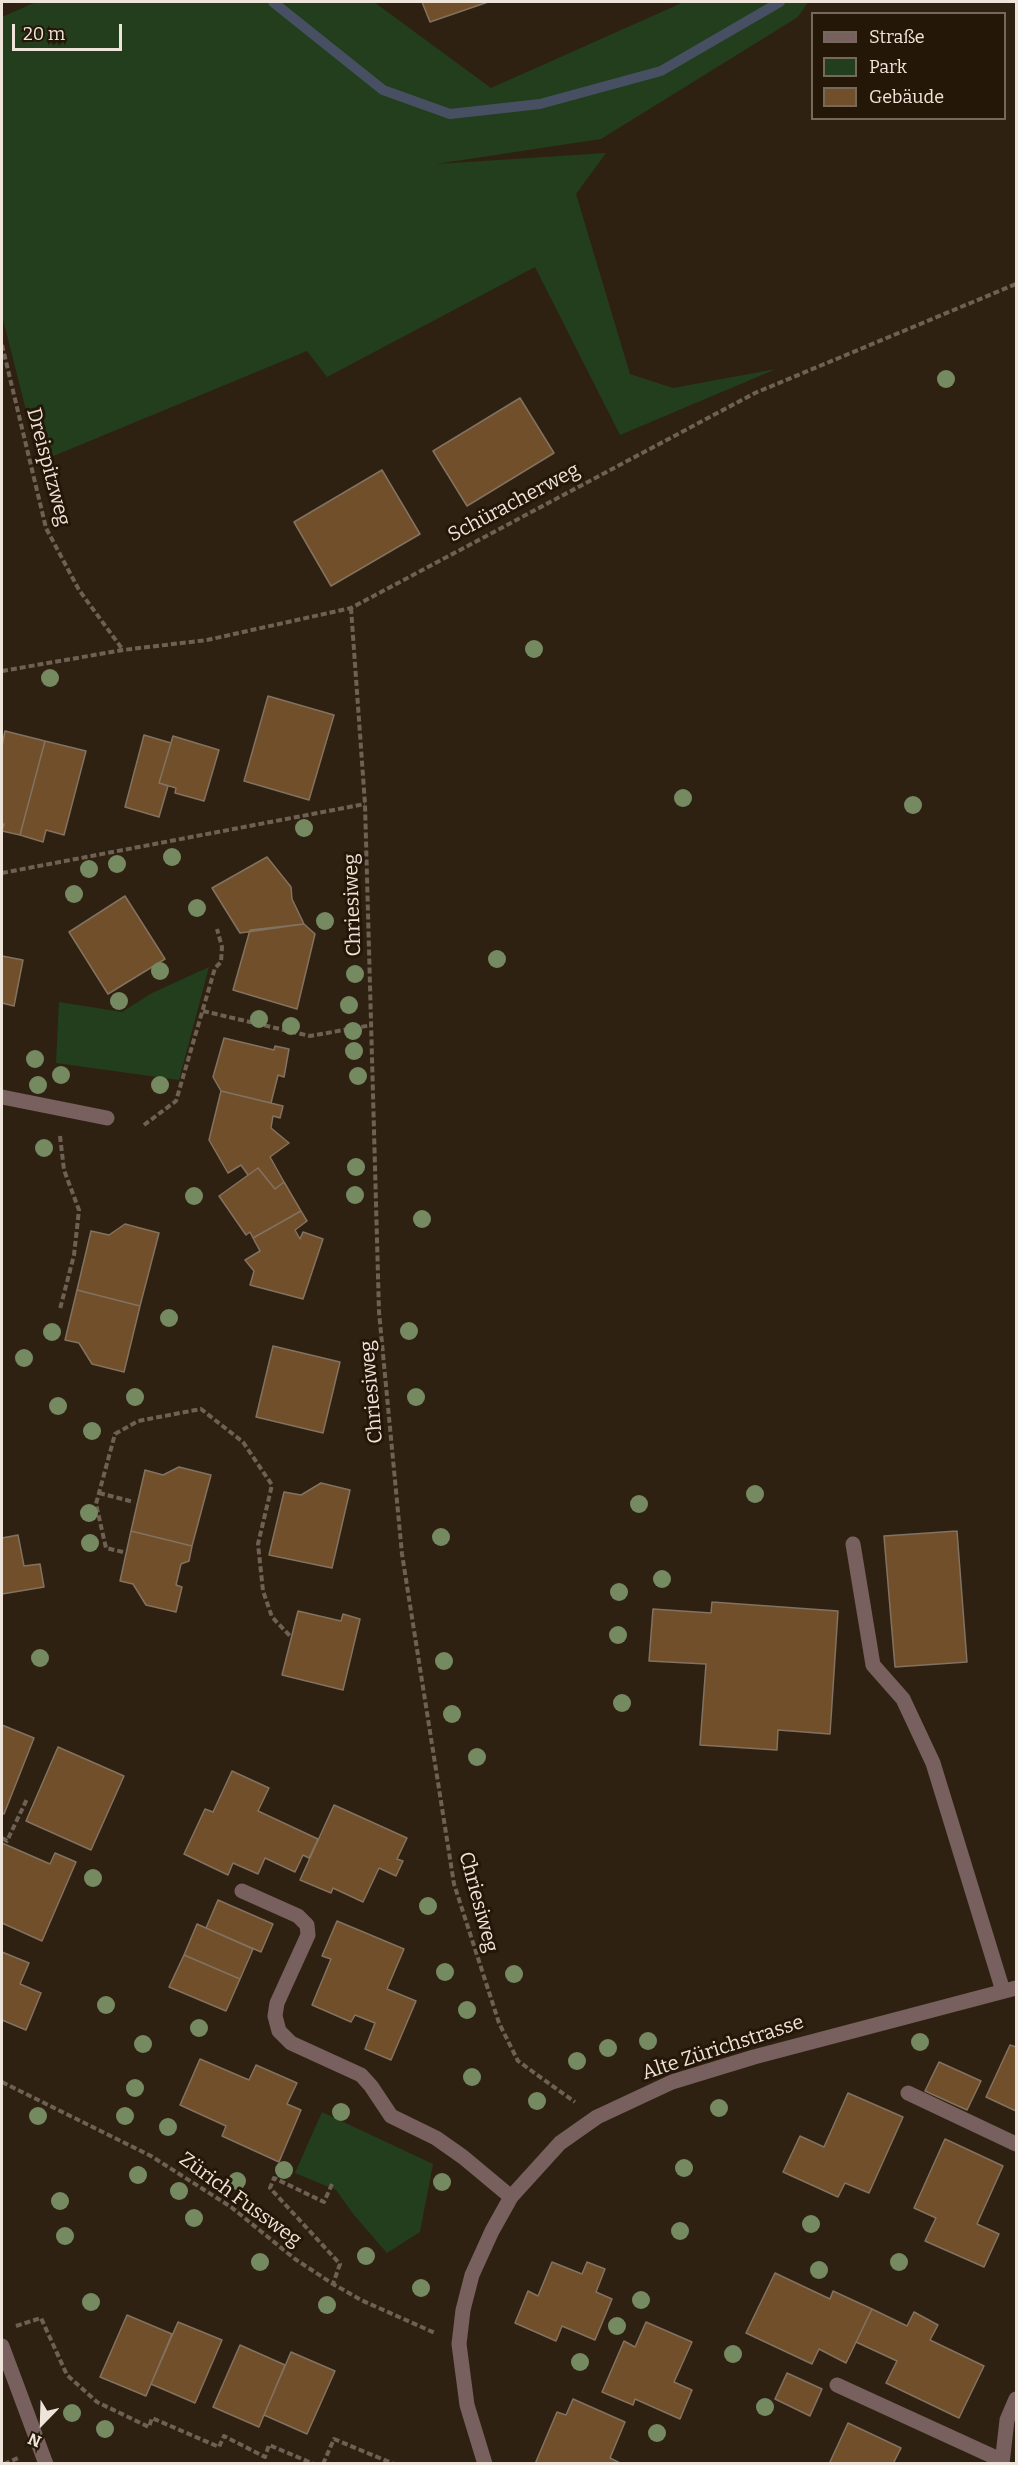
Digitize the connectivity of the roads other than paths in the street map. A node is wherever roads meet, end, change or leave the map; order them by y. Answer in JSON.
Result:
{"nodes":[{"id":1,"x":2,"y":1097,"type":"edge"},
{"id":2,"x":107,"y":1118,"type":"dead end"},
{"id":3,"x":854,"y":1544,"type":"dead end"},
{"id":4,"x":242,"y":1891,"type":"dead end"},
{"id":5,"x":1010,"y":1989,"type":"edge"},
{"id":6,"x":908,"y":2093,"type":"dead end"},
{"id":7,"x":1017,"y":2144,"type":"edge"},
{"id":8,"x":511,"y":2197,"type":"junction"},
{"id":9,"x":2,"y":2346,"type":"edge"},
{"id":10,"x":837,"y":2385,"type":"dead end"},
{"id":11,"x":1017,"y":2399,"type":"edge"},
{"id":12,"x":1002,"y":2462,"type":"edge"},
{"id":13,"x":46,"y":2463,"type":"edge"},
{"id":14,"x":485,"y":2463,"type":"edge"}],
"edges":[{"from":1,"to":2,"type":"street"},
{"from":3,"to":5,"type":"street"},
{"from":4,"to":8,"type":"street"},
{"from":5,"to":8,"type":"street","name":"Alte Zürichstrasse"},
{"from":6,"to":7,"type":"street"},
{"from":8,"to":14,"type":"street","name":"Alte Zürichstrasse"},
{"from":9,"to":13,"type":"street"},
{"from":10,"to":12,"type":"street"},
{"from":11,"to":12,"type":"street"}]}
